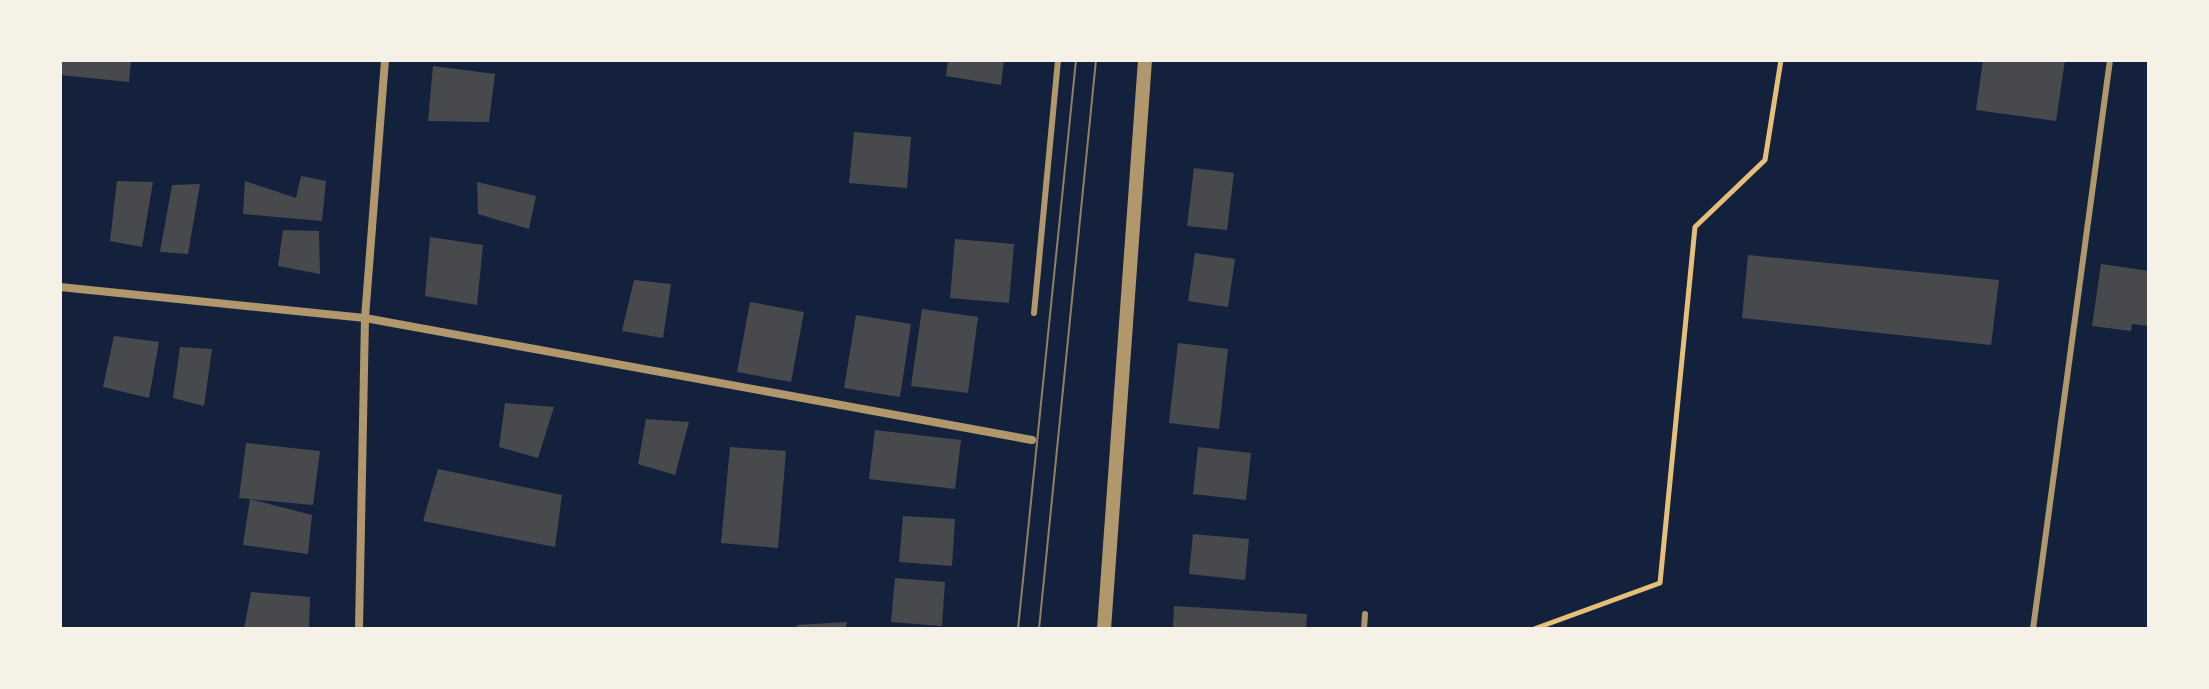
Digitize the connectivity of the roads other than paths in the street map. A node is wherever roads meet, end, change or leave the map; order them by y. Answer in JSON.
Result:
{"nodes":[{"id":1,"x":385,"y":60,"type":"edge"},
{"id":2,"x":1058,"y":60,"type":"edge"},
{"id":3,"x":1145,"y":60,"type":"edge"},
{"id":4,"x":2110,"y":60,"type":"edge"},
{"id":5,"x":60,"y":287,"type":"edge"},
{"id":6,"x":1034,"y":313,"type":"dead end"},
{"id":7,"x":365,"y":318,"type":"junction"},
{"id":8,"x":1032,"y":440,"type":"dead end"},
{"id":9,"x":1365,"y":614,"type":"dead end"},
{"id":10,"x":359,"y":629,"type":"edge"},
{"id":11,"x":1104,"y":629,"type":"edge"},
{"id":12,"x":1364,"y":629,"type":"edge"},
{"id":13,"x":2033,"y":629,"type":"edge"}],
"edges":[{"from":1,"to":7,"type":"street"},
{"from":2,"to":6,"type":"lane"},
{"from":3,"to":11,"type":"street"},
{"from":4,"to":13,"type":"lane"},
{"from":5,"to":7,"type":"street"},
{"from":7,"to":8,"type":"street"},
{"from":7,"to":10,"type":"street"},
{"from":9,"to":12,"type":"lane"}]}
